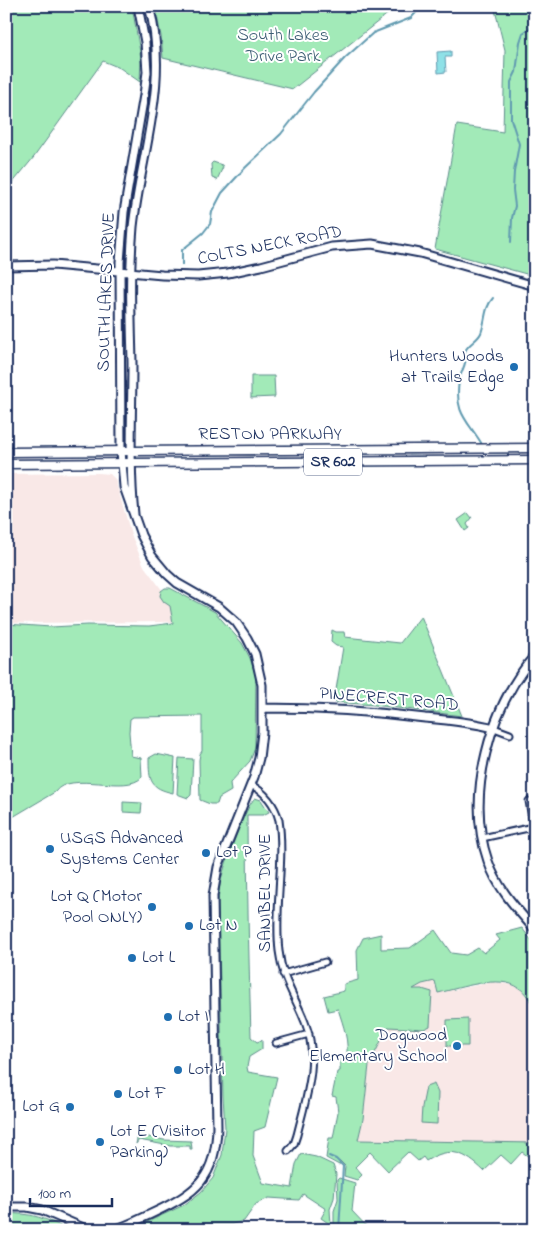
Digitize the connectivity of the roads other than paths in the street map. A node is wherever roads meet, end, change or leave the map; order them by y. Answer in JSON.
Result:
{"nodes":[{"id":1,"x":138,"y":6,"type":"edge"},
{"id":2,"x":149,"y":6,"type":"edge"},
{"id":3,"x":142,"y":108,"type":"junction"},
{"id":4,"x":153,"y":111,"type":"junction"},
{"id":5,"x":6,"y":266,"type":"edge"},
{"id":6,"x":120,"y":272,"type":"junction"},
{"id":7,"x":131,"y":273,"type":"junction"},
{"id":8,"x":535,"y":286,"type":"edge"},
{"id":9,"x":535,"y":448,"type":"edge"},
{"id":10,"x":132,"y":450,"type":"junction"},
{"id":11,"x":121,"y":451,"type":"junction"},
{"id":12,"x":6,"y":452,"type":"edge"},
{"id":13,"x":535,"y":460,"type":"edge"},
{"id":14,"x":6,"y":464,"type":"edge"},
{"id":15,"x":121,"y":464,"type":"junction"},
{"id":16,"x":132,"y":464,"type":"junction"},
{"id":17,"x":135,"y":519,"type":"junction"},
{"id":18,"x":535,"y":655,"type":"edge"},
{"id":19,"x":263,"y":708,"type":"junction"},
{"id":20,"x":494,"y":728,"type":"junction"},
{"id":21,"x":510,"y":734,"type":"dead end"},
{"id":22,"x":251,"y":785,"type":"junction"},
{"id":23,"x":529,"y":801,"type":"dead end"},
{"id":24,"x":533,"y":827,"type":"junction"},
{"id":25,"x":535,"y":837,"type":"edge"},
{"id":26,"x":482,"y":838,"type":"junction"},
{"id":27,"x":535,"y":930,"type":"edge"},
{"id":28,"x":325,"y":962,"type":"dead end"},
{"id":29,"x":284,"y":974,"type":"junction"},
{"id":30,"x":309,"y":1034,"type":"junction"},
{"id":31,"x":276,"y":1042,"type":"dead end"},
{"id":32,"x":288,"y":1151,"type":"dead end"},
{"id":33,"x":6,"y":1207,"type":"edge"},
{"id":34,"x":88,"y":1230,"type":"edge"},
{"id":35,"x":113,"y":1230,"type":"edge"}],
"edges":[{"from":1,"to":3,"type":"street","name":"SOUTH LAKES DRIVE"},
{"from":2,"to":4,"type":"street","name":"SOUTH LAKES DRIVE"},
{"from":3,"to":4,"type":"street"},
{"from":3,"to":6,"type":"street","name":"SOUTH LAKES DRIVE"},
{"from":4,"to":7,"type":"street","name":"SOUTH LAKES DRIVE"},
{"from":5,"to":6,"type":"street","name":"COLTS NECK ROAD"},
{"from":6,"to":7,"type":"street","name":"COLTS NECK ROAD"},
{"from":6,"to":11,"type":"street","name":"SOUTH LAKES DRIVE"},
{"from":7,"to":8,"type":"street","name":"COLTS NECK ROAD"},
{"from":7,"to":10,"type":"street","name":"SOUTH LAKES DRIVE"},
{"from":9,"to":10,"type":"main road","name":"RESTON PARKWAY","number":"SR 602"},
{"from":10,"to":11,"type":"main road","name":"RESTON PARKWAY","number":"SR 602"},
{"from":10,"to":16,"type":"street","name":"SOUTH LAKES DRIVE"},
{"from":11,"to":12,"type":"main road","name":"RESTON PARKWAY","number":"SR 602"},
{"from":11,"to":15,"type":"street","name":"SOUTH LAKES DRIVE"},
{"from":13,"to":16,"type":"main road","name":"RESTON PARKWAY","number":"SR 602"},
{"from":14,"to":15,"type":"main road","name":"RESTON PARKWAY","number":"SR 602"},
{"from":15,"to":16,"type":"main road","name":"RESTON PARKWAY","number":"SR 602"},
{"from":15,"to":17,"type":"street","name":"SOUTH LAKES DRIVE"},
{"from":16,"to":17,"type":"street","name":"SOUTH LAKES DRIVE"},
{"from":17,"to":19,"type":"street","name":"SOUTH LAKES DRIVE"},
{"from":18,"to":20,"type":"street"},
{"from":19,"to":20,"type":"street","name":"PINECREST ROAD"},
{"from":19,"to":22,"type":"street","name":"SOUTH LAKES DRIVE"},
{"from":20,"to":21,"type":"street","name":"PINECREST ROAD"},
{"from":20,"to":26,"type":"street"},
{"from":22,"to":29,"type":"street","name":"SANIBEL DRIVE"},
{"from":22,"to":35,"type":"street","name":"SOUTH LAKES DRIVE"},
{"from":23,"to":24,"type":"street"},
{"from":24,"to":25,"type":"street"},
{"from":24,"to":26,"type":"street"},
{"from":26,"to":27,"type":"street"},
{"from":28,"to":29,"type":"street"},
{"from":29,"to":30,"type":"street","name":"SANIBEL DRIVE"},
{"from":30,"to":31,"type":"street"},
{"from":30,"to":32,"type":"street","name":"SANIBEL DRIVE"},
{"from":33,"to":34,"type":"street"}]}
